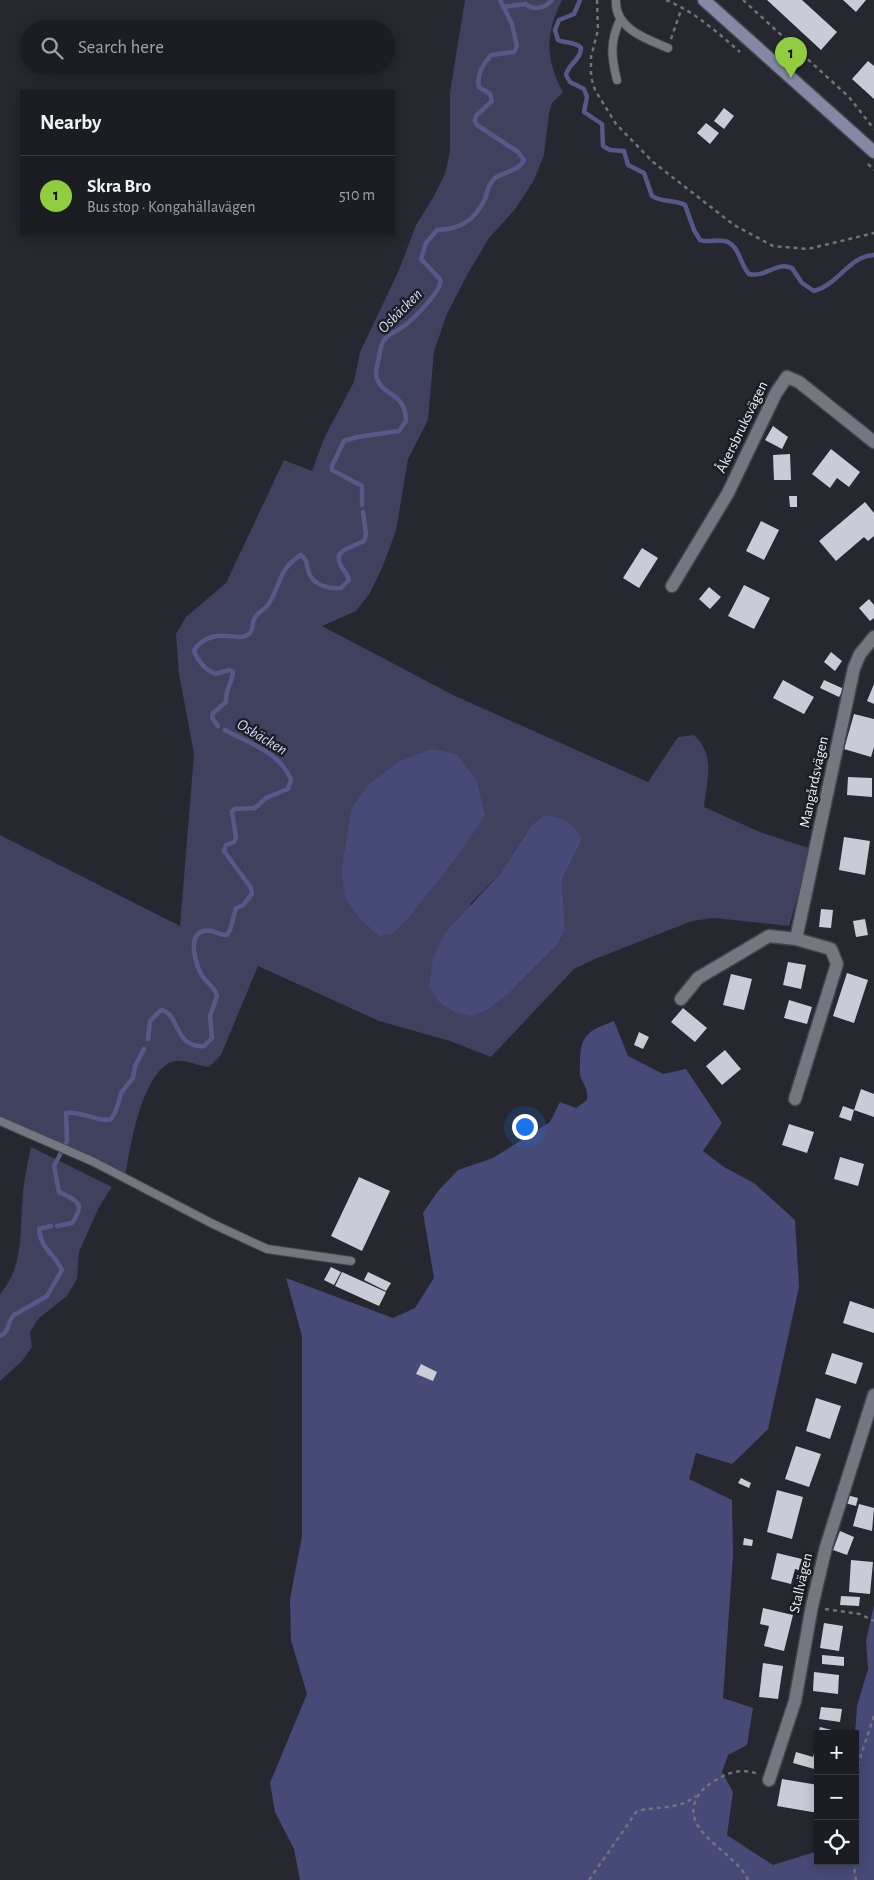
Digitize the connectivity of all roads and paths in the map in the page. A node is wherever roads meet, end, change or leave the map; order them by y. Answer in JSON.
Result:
{"nodes":[{"id":1,"x":597,"y":0,"type":"edge"},
{"id":2,"x":616,"y":0,"type":"edge"},
{"id":3,"x":666,"y":0,"type":"edge"},
{"id":4,"x":704,"y":0,"type":"edge"},
{"id":5,"x":743,"y":0,"type":"edge"},
{"id":6,"x":682,"y":7,"type":"junction"},
{"id":7,"x":620,"y":20,"type":"junction"},
{"id":8,"x":668,"y":48,"type":"joint"},
{"id":9,"x":742,"y":54,"type":"dead end"},
{"id":10,"x":617,"y":80,"type":"dead end"},
{"id":11,"x":874,"y":129,"type":"edge"},
{"id":12,"x":874,"y":152,"type":"edge"},
{"id":13,"x":861,"y":158,"type":"dead end"},
{"id":14,"x":874,"y":170,"type":"edge"},
{"id":15,"x":874,"y":233,"type":"edge"},
{"id":16,"x":874,"y":442,"type":"edge"},
{"id":17,"x":672,"y":586,"type":"dead end"},
{"id":18,"x":874,"y":637,"type":"edge"},
{"id":19,"x":796,"y":939,"type":"junction"},
{"id":20,"x":681,"y":999,"type":"dead end"},
{"id":21,"x":795,"y":1099,"type":"dead end"},
{"id":22,"x":0,"y":1121,"type":"edge"},
{"id":23,"x":351,"y":1261,"type":"dead end"},
{"id":24,"x":874,"y":1395,"type":"edge"},
{"id":25,"x":812,"y":1606,"type":"junction"},
{"id":26,"x":874,"y":1621,"type":"edge"},
{"id":27,"x":874,"y":1716,"type":"edge"},
{"id":28,"x":859,"y":1761,"type":"edge"},
{"id":29,"x":770,"y":1780,"type":"joint"},
{"id":30,"x":697,"y":1796,"type":"junction"},
{"id":31,"x":854,"y":1865,"type":"edge"},
{"id":32,"x":589,"y":1880,"type":"edge"},
{"id":33,"x":748,"y":1880,"type":"edge"},
{"id":34,"x":856,"y":1880,"type":"edge"}],
"edges":[{"from":1,"to":15,"type":"path"},
{"from":2,"to":7,"type":"lane"},
{"from":3,"to":6,"type":"path"},
{"from":4,"to":12,"type":"street"},
{"from":5,"to":11,"type":"path"},
{"from":6,"to":8,"type":"path"},
{"from":6,"to":9,"type":"path"},
{"from":7,"to":8,"type":"lane"},
{"from":7,"to":10,"type":"lane"},
{"from":13,"to":14,"type":"path"},
{"from":16,"to":17,"type":"street","name":"Åkersbruksvägen"},
{"from":18,"to":19,"type":"street","name":"Mangårdsvägen"},
{"from":19,"to":20,"type":"street"},
{"from":19,"to":21,"type":"street"},
{"from":22,"to":23,"type":"lane"},
{"from":24,"to":25,"type":"street","name":"Stallvägen"},
{"from":25,"to":26,"type":"path"},
{"from":25,"to":29,"type":"street","name":"Stallvägen"},
{"from":27,"to":28,"type":"path"},
{"from":29,"to":30,"type":"path"},
{"from":30,"to":32,"type":"path"},
{"from":30,"to":33,"type":"path"},
{"from":31,"to":34,"type":"path"}]}
